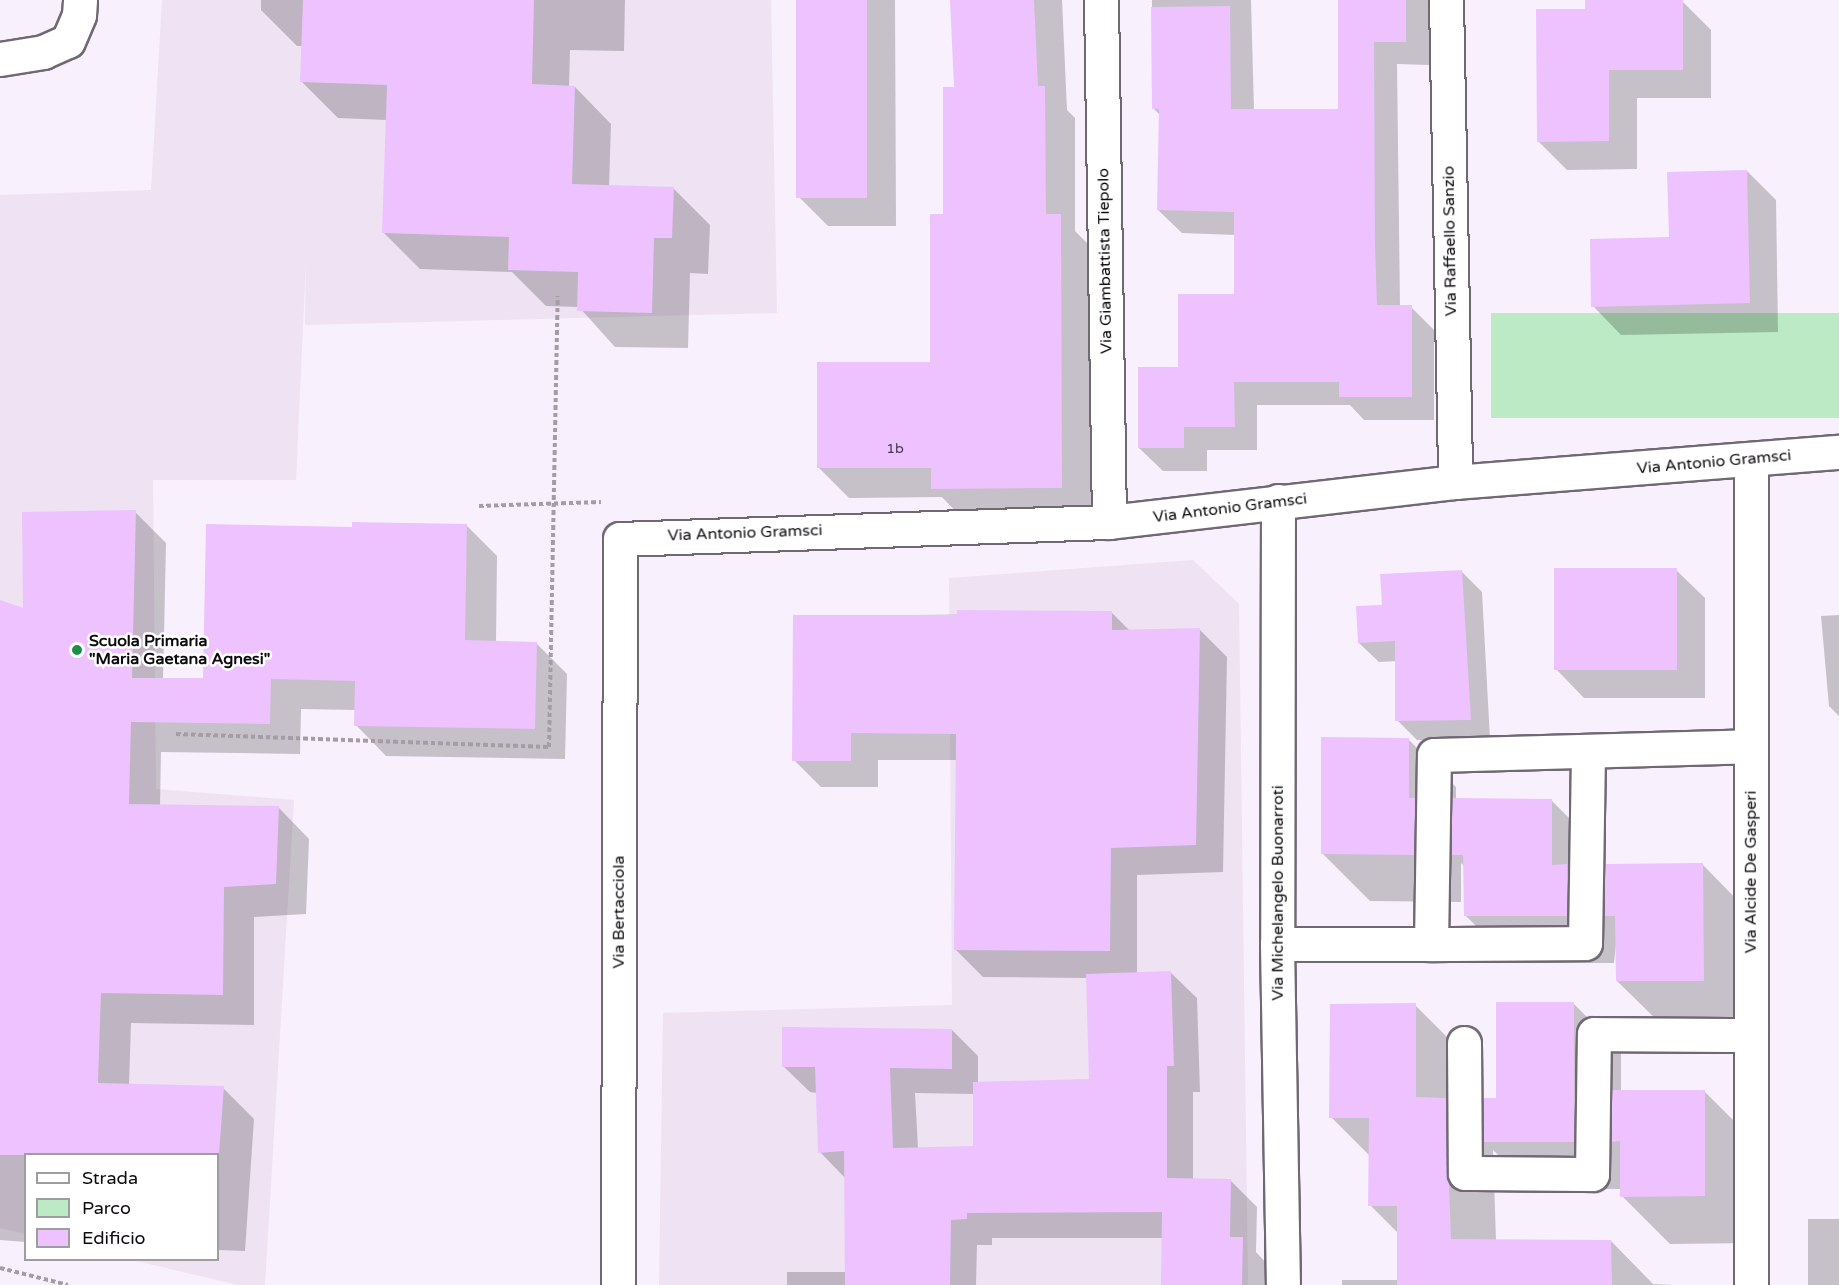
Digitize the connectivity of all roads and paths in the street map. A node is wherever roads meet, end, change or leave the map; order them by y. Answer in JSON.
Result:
{"nodes":[{"id":1,"x":80,"y":0,"type":"edge"},
{"id":2,"x":1101,"y":0,"type":"edge"},
{"id":3,"x":1446,"y":0,"type":"edge"},
{"id":4,"x":0,"y":59,"type":"edge"},
{"id":5,"x":558,"y":296,"type":"dead end"},
{"id":6,"x":1839,"y":452,"type":"edge"},
{"id":7,"x":1751,"y":459,"type":"junction"},
{"id":8,"x":1455,"y":482,"type":"junction"},
{"id":9,"x":1278,"y":501,"type":"junction"},
{"id":10,"x":609,"y":502,"type":"dead end"},
{"id":11,"x":552,"y":504,"type":"junction"},
{"id":12,"x":479,"y":506,"type":"dead end"},
{"id":13,"x":1109,"y":522,"type":"junction"},
{"id":14,"x":620,"y":539,"type":"joint"},
{"id":15,"x":176,"y":734,"type":"dead end"},
{"id":16,"x":1751,"y":746,"type":"junction"},
{"id":17,"x":1588,"y":752,"type":"junction"},
{"id":18,"x":1277,"y":944,"type":"junction"},
{"id":19,"x":1431,"y":944,"type":"junction"},
{"id":20,"x":1751,"y":1035,"type":"junction"},
{"id":21,"x":1464,"y":1043,"type":"dead end"},
{"id":22,"x":0,"y":1268,"type":"edge"},
{"id":23,"x":68,"y":1285,"type":"edge"},
{"id":24,"x":618,"y":1285,"type":"edge"},
{"id":25,"x":1283,"y":1285,"type":"edge"},
{"id":26,"x":1751,"y":1285,"type":"edge"}],
"edges":[{"from":1,"to":4,"type":"street"},
{"from":2,"to":13,"type":"street","name":"Via Giambattista Tiepolo"},
{"from":3,"to":8,"type":"street","name":"Via Raffaello Sanzio"},
{"from":5,"to":11,"type":"path"},
{"from":6,"to":7,"type":"street","name":"Via Antonio Gramsci"},
{"from":7,"to":8,"type":"street","name":"Via Antonio Gramsci"},
{"from":7,"to":16,"type":"street","name":"Via Alcide De Gasperi"},
{"from":8,"to":9,"type":"street","name":"Via Antonio Gramsci"},
{"from":9,"to":13,"type":"street","name":"Via Antonio Gramsci"},
{"from":9,"to":18,"type":"street","name":"Via Michelangelo Buonarroti"},
{"from":10,"to":11,"type":"path"},
{"from":11,"to":12,"type":"path"},
{"from":11,"to":15,"type":"path"},
{"from":13,"to":14,"type":"street","name":"Via Antonio Gramsci"},
{"from":14,"to":24,"type":"street","name":"Via Bertacciola"},
{"from":16,"to":17,"type":"street"},
{"from":16,"to":20,"type":"street","name":"Via Alcide De Gasperi"},
{"from":17,"to":19,"type":"street"},
{"from":17,"to":19,"type":"street"},
{"from":18,"to":19,"type":"street"},
{"from":18,"to":25,"type":"street","name":"Via Michelangelo Buonarroti"},
{"from":20,"to":21,"type":"street"},
{"from":20,"to":26,"type":"street","name":"Via Alcide De Gasperi"},
{"from":22,"to":23,"type":"path"}]}
